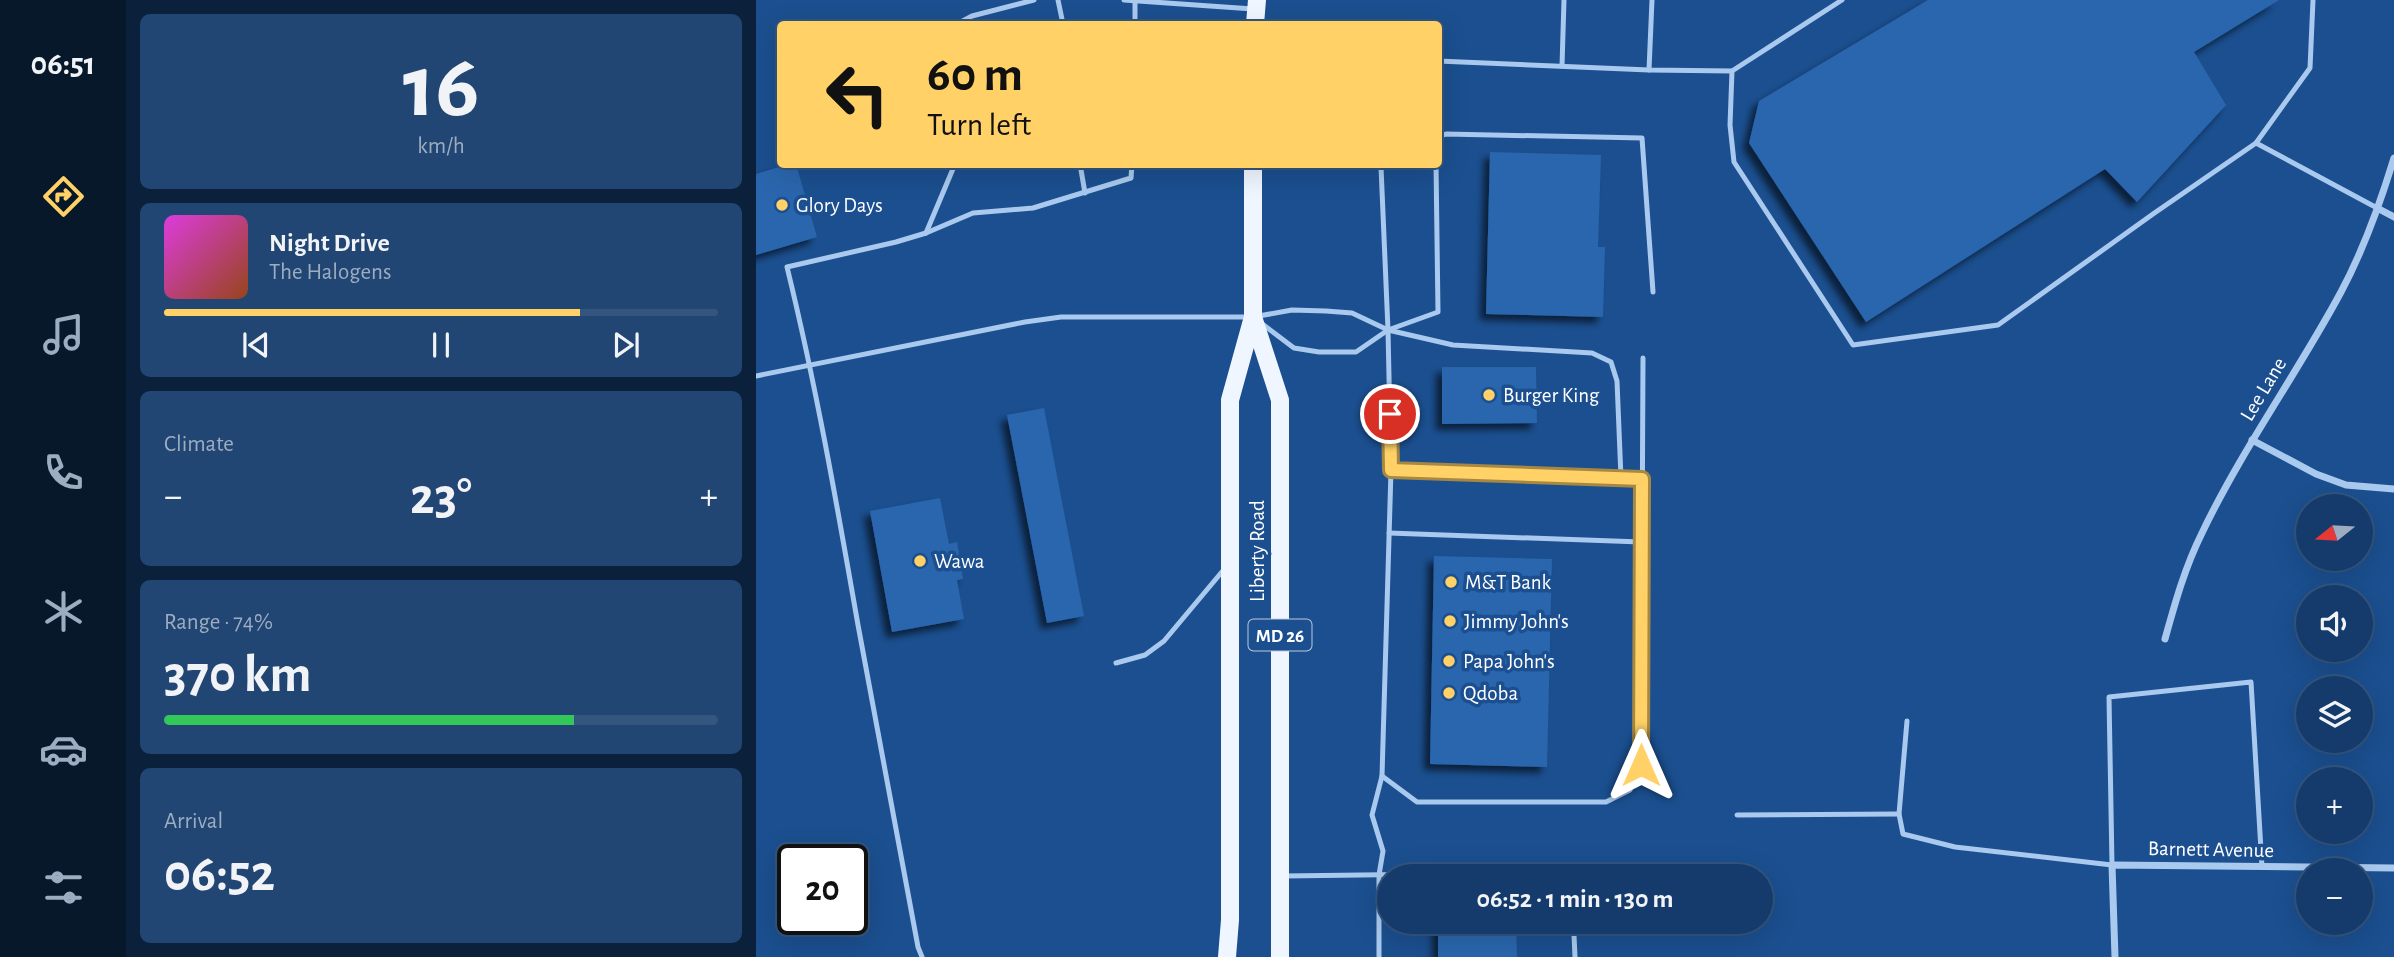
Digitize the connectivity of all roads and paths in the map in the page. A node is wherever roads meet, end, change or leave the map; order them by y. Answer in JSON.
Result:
{"nodes":[{"id":1,"x":1034,"y":0,"type":"edge"},
{"id":2,"x":1058,"y":0,"type":"edge"},
{"id":3,"x":1124,"y":0,"type":"edge"},
{"id":4,"x":1564,"y":0,"type":"edge"},
{"id":5,"x":1652,"y":0,"type":"edge"},
{"id":6,"x":1842,"y":0,"type":"edge"},
{"id":7,"x":2313,"y":0,"type":"edge"},
{"id":8,"x":1135,"y":1,"type":"edge"},
{"id":9,"x":1256,"y":11,"type":"edge"},
{"id":10,"x":963,"y":21,"type":"edge"},
{"id":11,"x":1062,"y":21,"type":"edge"},
{"id":12,"x":1135,"y":21,"type":"edge"},
{"id":13,"x":1442,"y":61,"type":"edge"},
{"id":14,"x":1562,"y":66,"type":"junction"},
{"id":15,"x":1649,"y":70,"type":"junction"},
{"id":16,"x":1732,"y":71,"type":"junction"},
{"id":17,"x":1442,"y":136,"type":"edge"},
{"id":18,"x":2256,"y":143,"type":"junction"},
{"id":19,"x":2394,"y":158,"type":"edge"},
{"id":20,"x":953,"y":168,"type":"edge"},
{"id":21,"x":1081,"y":168,"type":"edge"},
{"id":22,"x":1132,"y":168,"type":"edge"},
{"id":23,"x":1253,"y":168,"type":"edge"},
{"id":24,"x":1383,"y":168,"type":"edge"},
{"id":25,"x":1436,"y":168,"type":"edge"},
{"id":26,"x":1085,"y":193,"type":"junction"},
{"id":27,"x":2379,"y":209,"type":"junction"},
{"id":28,"x":2394,"y":217,"type":"edge"},
{"id":29,"x":926,"y":233,"type":"junction"},
{"id":30,"x":1653,"y":292,"type":"dead end"},
{"id":31,"x":1253,"y":317,"type":"junction"},
{"id":32,"x":1388,"y":330,"type":"junction"},
{"id":33,"x":1643,"y":358,"type":"dead end"},
{"id":34,"x":811,"y":365,"type":"junction"},
{"id":35,"x":756,"y":376,"type":"edge"},
{"id":36,"x":2252,"y":440,"type":"junction"},
{"id":37,"x":1391,"y":470,"type":"junction"},
{"id":38,"x":1622,"y":478,"type":"junction"},
{"id":39,"x":1642,"y":479,"type":"junction"},
{"id":40,"x":2394,"y":489,"type":"edge"},
{"id":41,"x":1389,"y":533,"type":"junction"},
{"id":42,"x":1641,"y":542,"type":"junction"},
{"id":43,"x":1230,"y":561,"type":"junction"},
{"id":44,"x":2165,"y":639,"type":"dead end"},
{"id":45,"x":1116,"y":663,"type":"dead end"},
{"id":46,"x":1907,"y":721,"type":"dead end"},
{"id":47,"x":1382,"y":776,"type":"junction"},
{"id":48,"x":1899,"y":814,"type":"junction"},
{"id":49,"x":1737,"y":815,"type":"dead end"},
{"id":50,"x":1381,"y":864,"type":"edge"},
{"id":51,"x":2112,"y":865,"type":"junction"},
{"id":52,"x":2262,"y":867,"type":"junction"},
{"id":53,"x":2394,"y":868,"type":"edge"},
{"id":54,"x":1377,"y":875,"type":"edge"},
{"id":55,"x":1280,"y":876,"type":"junction"},
{"id":56,"x":1378,"y":934,"type":"edge"},
{"id":57,"x":1573,"y":934,"type":"edge"},
{"id":58,"x":922,"y":957,"type":"edge"},
{"id":59,"x":1227,"y":957,"type":"edge"},
{"id":60,"x":1280,"y":957,"type":"edge"},
{"id":61,"x":1378,"y":957,"type":"edge"},
{"id":62,"x":1575,"y":957,"type":"edge"},
{"id":63,"x":2115,"y":957,"type":"edge"}],
"edges":[{"from":1,"to":10,"type":"lane"},
{"from":2,"to":11,"type":"lane"},
{"from":3,"to":8,"type":"lane"},
{"from":4,"to":14,"type":"lane"},
{"from":5,"to":15,"type":"lane"},
{"from":6,"to":16,"type":"lane"},
{"from":7,"to":18,"type":"lane"},
{"from":8,"to":9,"type":"lane"},
{"from":8,"to":12,"type":"lane"},
{"from":13,"to":14,"type":"lane"},
{"from":14,"to":15,"type":"lane"},
{"from":15,"to":16,"type":"lane"},
{"from":16,"to":18,"type":"lane"},
{"from":17,"to":30,"type":"lane"},
{"from":18,"to":27,"type":"lane"},
{"from":19,"to":27,"type":"street","name":"Lee Lane"},
{"from":20,"to":29,"type":"lane"},
{"from":21,"to":26,"type":"lane"},
{"from":22,"to":26,"type":"lane"},
{"from":23,"to":31,"type":"main road","name":"Liberty Road","number":"MD 26"},
{"from":24,"to":32,"type":"lane"},
{"from":25,"to":32,"type":"lane"},
{"from":26,"to":29,"type":"lane"},
{"from":27,"to":28,"type":"street"},
{"from":27,"to":36,"type":"street","name":"Lee Lane"},
{"from":29,"to":34,"type":"lane"},
{"from":31,"to":32,"type":"lane"},
{"from":31,"to":32,"type":"lane"},
{"from":31,"to":34,"type":"lane"},
{"from":31,"to":43,"type":"main road","name":"Liberty Road","number":"MD 26"},
{"from":31,"to":55,"type":"main road","name":"Liberty Road","number":"MD 26"},
{"from":32,"to":37,"type":"lane"},
{"from":32,"to":38,"type":"lane"},
{"from":33,"to":39,"type":"lane"},
{"from":34,"to":35,"type":"lane"},
{"from":34,"to":58,"type":"lane"},
{"from":36,"to":40,"type":"street"},
{"from":36,"to":44,"type":"street","name":"Lee Lane"},
{"from":37,"to":38,"type":"lane"},
{"from":37,"to":41,"type":"lane"},
{"from":38,"to":39,"type":"lane"},
{"from":39,"to":42,"type":"lane"},
{"from":41,"to":42,"type":"lane"},
{"from":41,"to":47,"type":"lane"},
{"from":42,"to":47,"type":"lane"},
{"from":43,"to":45,"type":"lane"},
{"from":43,"to":59,"type":"main road","name":"Liberty Road","number":"MD 26"},
{"from":46,"to":48,"type":"lane"},
{"from":47,"to":50,"type":"lane"},
{"from":48,"to":49,"type":"lane"},
{"from":48,"to":51,"type":"lane"},
{"from":51,"to":52,"type":"street","name":"Barnett Avenue"},
{"from":51,"to":52,"type":"lane"},
{"from":51,"to":63,"type":"street"},
{"from":52,"to":53,"type":"street","name":"Barnett Avenue"},
{"from":54,"to":55,"type":"lane"},
{"from":55,"to":60,"type":"main road","name":"Liberty Road","number":"MD 26"},
{"from":56,"to":61,"type":"lane"},
{"from":57,"to":62,"type":"lane"}]}
